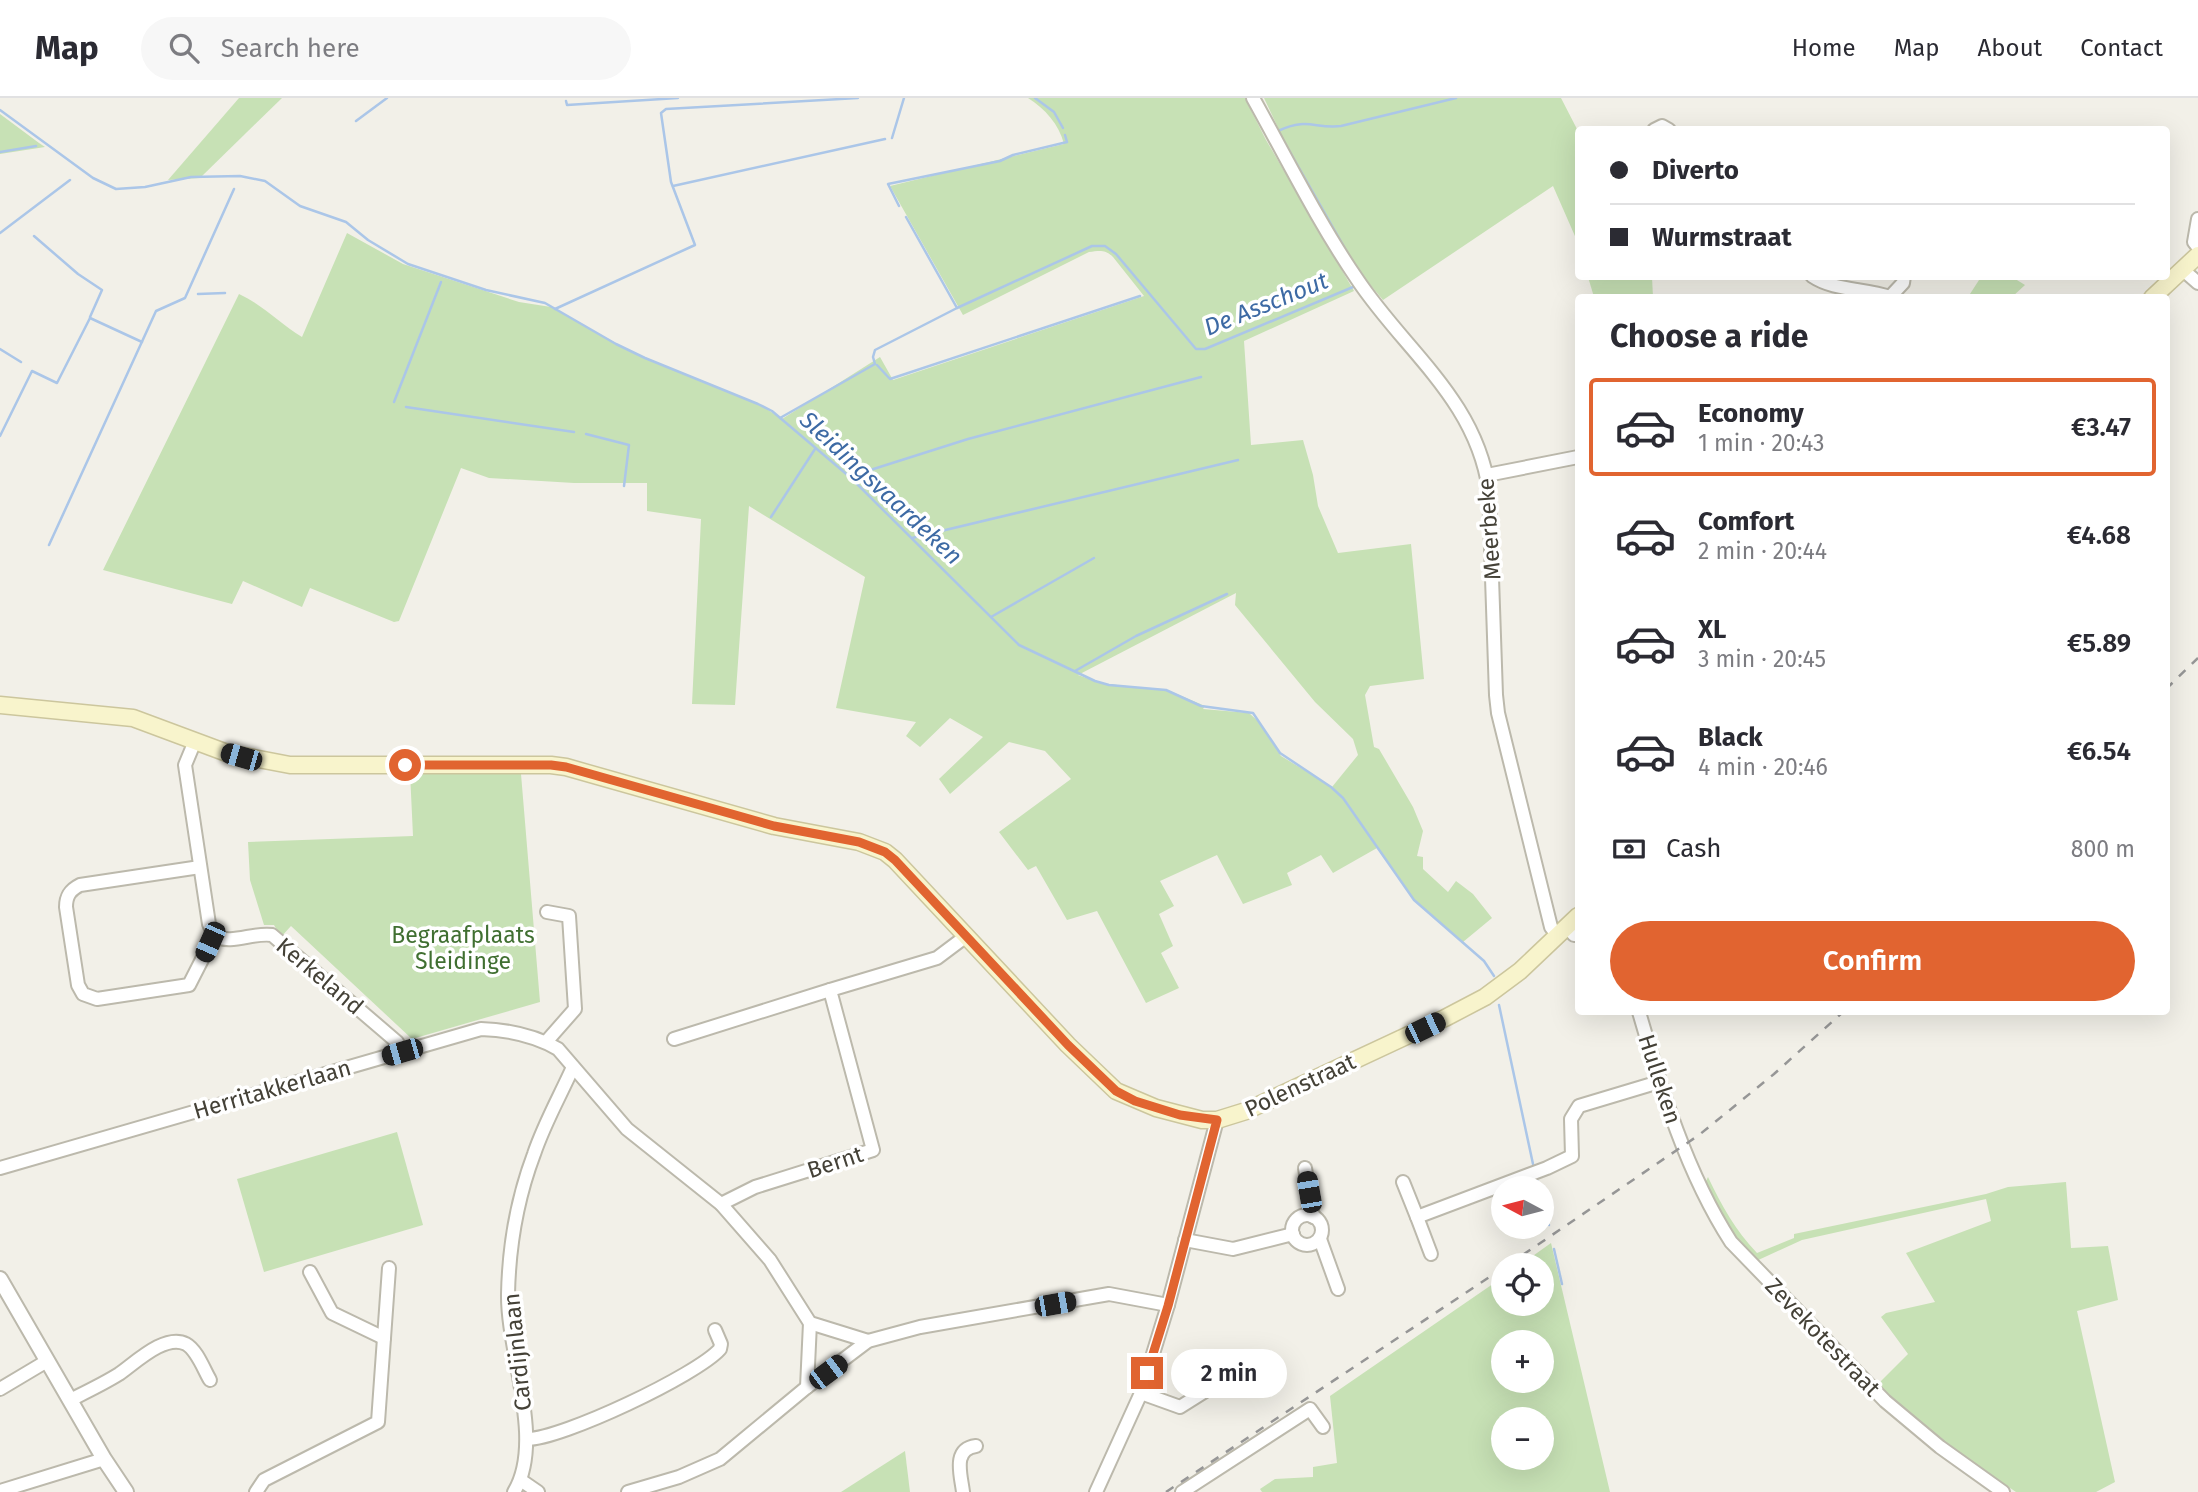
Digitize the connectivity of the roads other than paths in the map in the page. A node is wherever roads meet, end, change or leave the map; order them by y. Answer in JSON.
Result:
{"nodes":[{"id":1,"x":1253,"y":98,"type":"edge"},
{"id":2,"x":2198,"y":219,"type":"edge"},
{"id":3,"x":2198,"y":247,"type":"edge"},
{"id":4,"x":2198,"y":255,"type":"edge"},
{"id":5,"x":2182,"y":270,"type":"junction"},
{"id":6,"x":1817,"y":280,"type":"edge"},
{"id":7,"x":1903,"y":280,"type":"edge"},
{"id":8,"x":2198,"y":283,"type":"edge"},
{"id":9,"x":1881,"y":294,"type":"edge"},
{"id":10,"x":1893,"y":294,"type":"edge"},
{"id":11,"x":2156,"y":294,"type":"edge"},
{"id":12,"x":1575,"y":458,"type":"edge"},
{"id":13,"x":1486,"y":475,"type":"junction"},
{"id":14,"x":0,"y":705,"type":"edge"},
{"id":15,"x":195,"y":741,"type":"junction"},
{"id":16,"x":200,"y":867,"type":"junction"},
{"id":17,"x":547,"y":912,"type":"dead end"},
{"id":18,"x":1570,"y":928,"type":"edge"},
{"id":19,"x":214,"y":936,"type":"junction"},
{"id":20,"x":965,"y":937,"type":"junction"},
{"id":21,"x":830,"y":990,"type":"junction"},
{"id":22,"x":1640,"y":1015,"type":"edge"},
{"id":23,"x":674,"y":1040,"type":"dead end"},
{"id":24,"x":546,"y":1042,"type":"junction"},
{"id":25,"x":402,"y":1052,"type":"junction"},
{"id":26,"x":573,"y":1067,"type":"junction"},
{"id":27,"x":1659,"y":1082,"type":"junction"},
{"id":28,"x":1217,"y":1120,"type":"junction"},
{"id":29,"x":1683,"y":1147,"type":"joint"},
{"id":30,"x":0,"y":1168,"type":"edge"},
{"id":31,"x":1305,"y":1168,"type":"dead end"},
{"id":32,"x":1403,"y":1182,"type":"dead end"},
{"id":33,"x":722,"y":1204,"type":"junction"},
{"id":34,"x":1313,"y":1217,"type":"junction"},
{"id":35,"x":1417,"y":1217,"type":"junction"},
{"id":36,"x":1293,"y":1234,"type":"junction"},
{"id":37,"x":1320,"y":1239,"type":"junction"},
{"id":38,"x":1185,"y":1240,"type":"junction"},
{"id":39,"x":1431,"y":1254,"type":"dead end"},
{"id":40,"x":389,"y":1268,"type":"dead end"},
{"id":41,"x":310,"y":1272,"type":"dead end"},
{"id":42,"x":0,"y":1279,"type":"edge"},
{"id":43,"x":1338,"y":1289,"type":"dead end"},
{"id":44,"x":1168,"y":1306,"type":"junction"},
{"id":45,"x":810,"y":1322,"type":"junction"},
{"id":46,"x":715,"y":1330,"type":"dead end"},
{"id":47,"x":384,"y":1338,"type":"junction"},
{"id":48,"x":868,"y":1341,"type":"junction"},
{"id":49,"x":47,"y":1361,"type":"junction"},
{"id":50,"x":1242,"y":1368,"type":"dead end"},
{"id":51,"x":210,"y":1380,"type":"dead end"},
{"id":52,"x":807,"y":1387,"type":"junction"},
{"id":53,"x":0,"y":1390,"type":"edge"},
{"id":54,"x":1141,"y":1393,"type":"junction"},
{"id":55,"x":70,"y":1400,"type":"junction"},
{"id":56,"x":1324,"y":1427,"type":"dead end"},
{"id":57,"x":527,"y":1439,"type":"junction"},
{"id":58,"x":975,"y":1447,"type":"dead end"},
{"id":59,"x":104,"y":1459,"type":"junction"},
{"id":60,"x":518,"y":1487,"type":"edge"},
{"id":61,"x":0,"y":1491,"type":"edge"},
{"id":62,"x":126,"y":1492,"type":"edge"},
{"id":63,"x":256,"y":1492,"type":"edge"},
{"id":64,"x":538,"y":1492,"type":"edge"},
{"id":65,"x":628,"y":1492,"type":"edge"},
{"id":66,"x":963,"y":1492,"type":"edge"},
{"id":67,"x":1096,"y":1492,"type":"edge"},
{"id":68,"x":1182,"y":1492,"type":"edge"},
{"id":69,"x":2003,"y":1492,"type":"edge"}],
"edges":[{"from":1,"to":13,"type":"street","name":"Meerbeke"},
{"from":2,"to":3,"type":"street"},
{"from":4,"to":5,"type":"main road"},
{"from":5,"to":8,"type":"street"},
{"from":5,"to":11,"type":"main road"},
{"from":6,"to":9,"type":"street"},
{"from":7,"to":10,"type":"street"},
{"from":12,"to":13,"type":"street"},
{"from":13,"to":18,"type":"street","name":"Meerbeke"},
{"from":14,"to":15,"type":"main road","name":"Polenstraat"},
{"from":15,"to":16,"type":"street"},
{"from":15,"to":20,"type":"main road","name":"Polenstraat"},
{"from":16,"to":19,"type":"street"},
{"from":16,"to":19,"type":"street"},
{"from":17,"to":24,"type":"street"},
{"from":18,"to":28,"type":"main road","name":"Polenstraat"},
{"from":19,"to":25,"type":"street","name":"Kerkeland"},
{"from":20,"to":21,"type":"street"},
{"from":20,"to":28,"type":"main road","name":"Polenstraat"},
{"from":21,"to":23,"type":"street"},
{"from":21,"to":33,"type":"street","name":"Bernt"},
{"from":22,"to":27,"type":"street","name":"Hulleken"},
{"from":24,"to":25,"type":"street","name":"Herritakkerlaan"},
{"from":24,"to":26,"type":"street","name":"Herritakkerlaan"},
{"from":25,"to":30,"type":"street","name":"Herritakkerlaan"},
{"from":26,"to":33,"type":"street","name":"Herritakkerlaan"},
{"from":26,"to":57,"type":"street","name":"Cardijnlaan"},
{"from":27,"to":29,"type":"street","name":"Hulleken"},
{"from":27,"to":35,"type":"street"},
{"from":28,"to":38,"type":"street"},
{"from":29,"to":69,"type":"street","name":"Zevekotestraat"},
{"from":31,"to":34,"type":"street"},
{"from":32,"to":35,"type":"street"},
{"from":33,"to":45,"type":"street","name":"Herritakkerlaan"},
{"from":34,"to":36,"type":"street"},
{"from":34,"to":37,"type":"street"},
{"from":35,"to":39,"type":"street"},
{"from":36,"to":37,"type":"street"},
{"from":36,"to":38,"type":"street"},
{"from":37,"to":43,"type":"street"},
{"from":38,"to":44,"type":"street"},
{"from":40,"to":47,"type":"street"},
{"from":41,"to":47,"type":"street"},
{"from":42,"to":49,"type":"street"},
{"from":44,"to":48,"type":"street"},
{"from":44,"to":54,"type":"street"},
{"from":45,"to":48,"type":"street"},
{"from":45,"to":52,"type":"street"},
{"from":46,"to":57,"type":"street","name":"Cardijnlaan"},
{"from":47,"to":63,"type":"street"},
{"from":48,"to":52,"type":"street"},
{"from":49,"to":53,"type":"street"},
{"from":49,"to":55,"type":"street"},
{"from":50,"to":54,"type":"street"},
{"from":51,"to":55,"type":"street"},
{"from":52,"to":65,"type":"street"},
{"from":54,"to":67,"type":"street"},
{"from":55,"to":59,"type":"street"},
{"from":56,"to":68,"type":"street"},
{"from":57,"to":60,"type":"street","name":"Cardijnlaan"},
{"from":58,"to":66,"type":"street"},
{"from":59,"to":61,"type":"street"},
{"from":59,"to":62,"type":"street"},
{"from":60,"to":64,"type":"street","name":"Cardijnlaan"}]}
